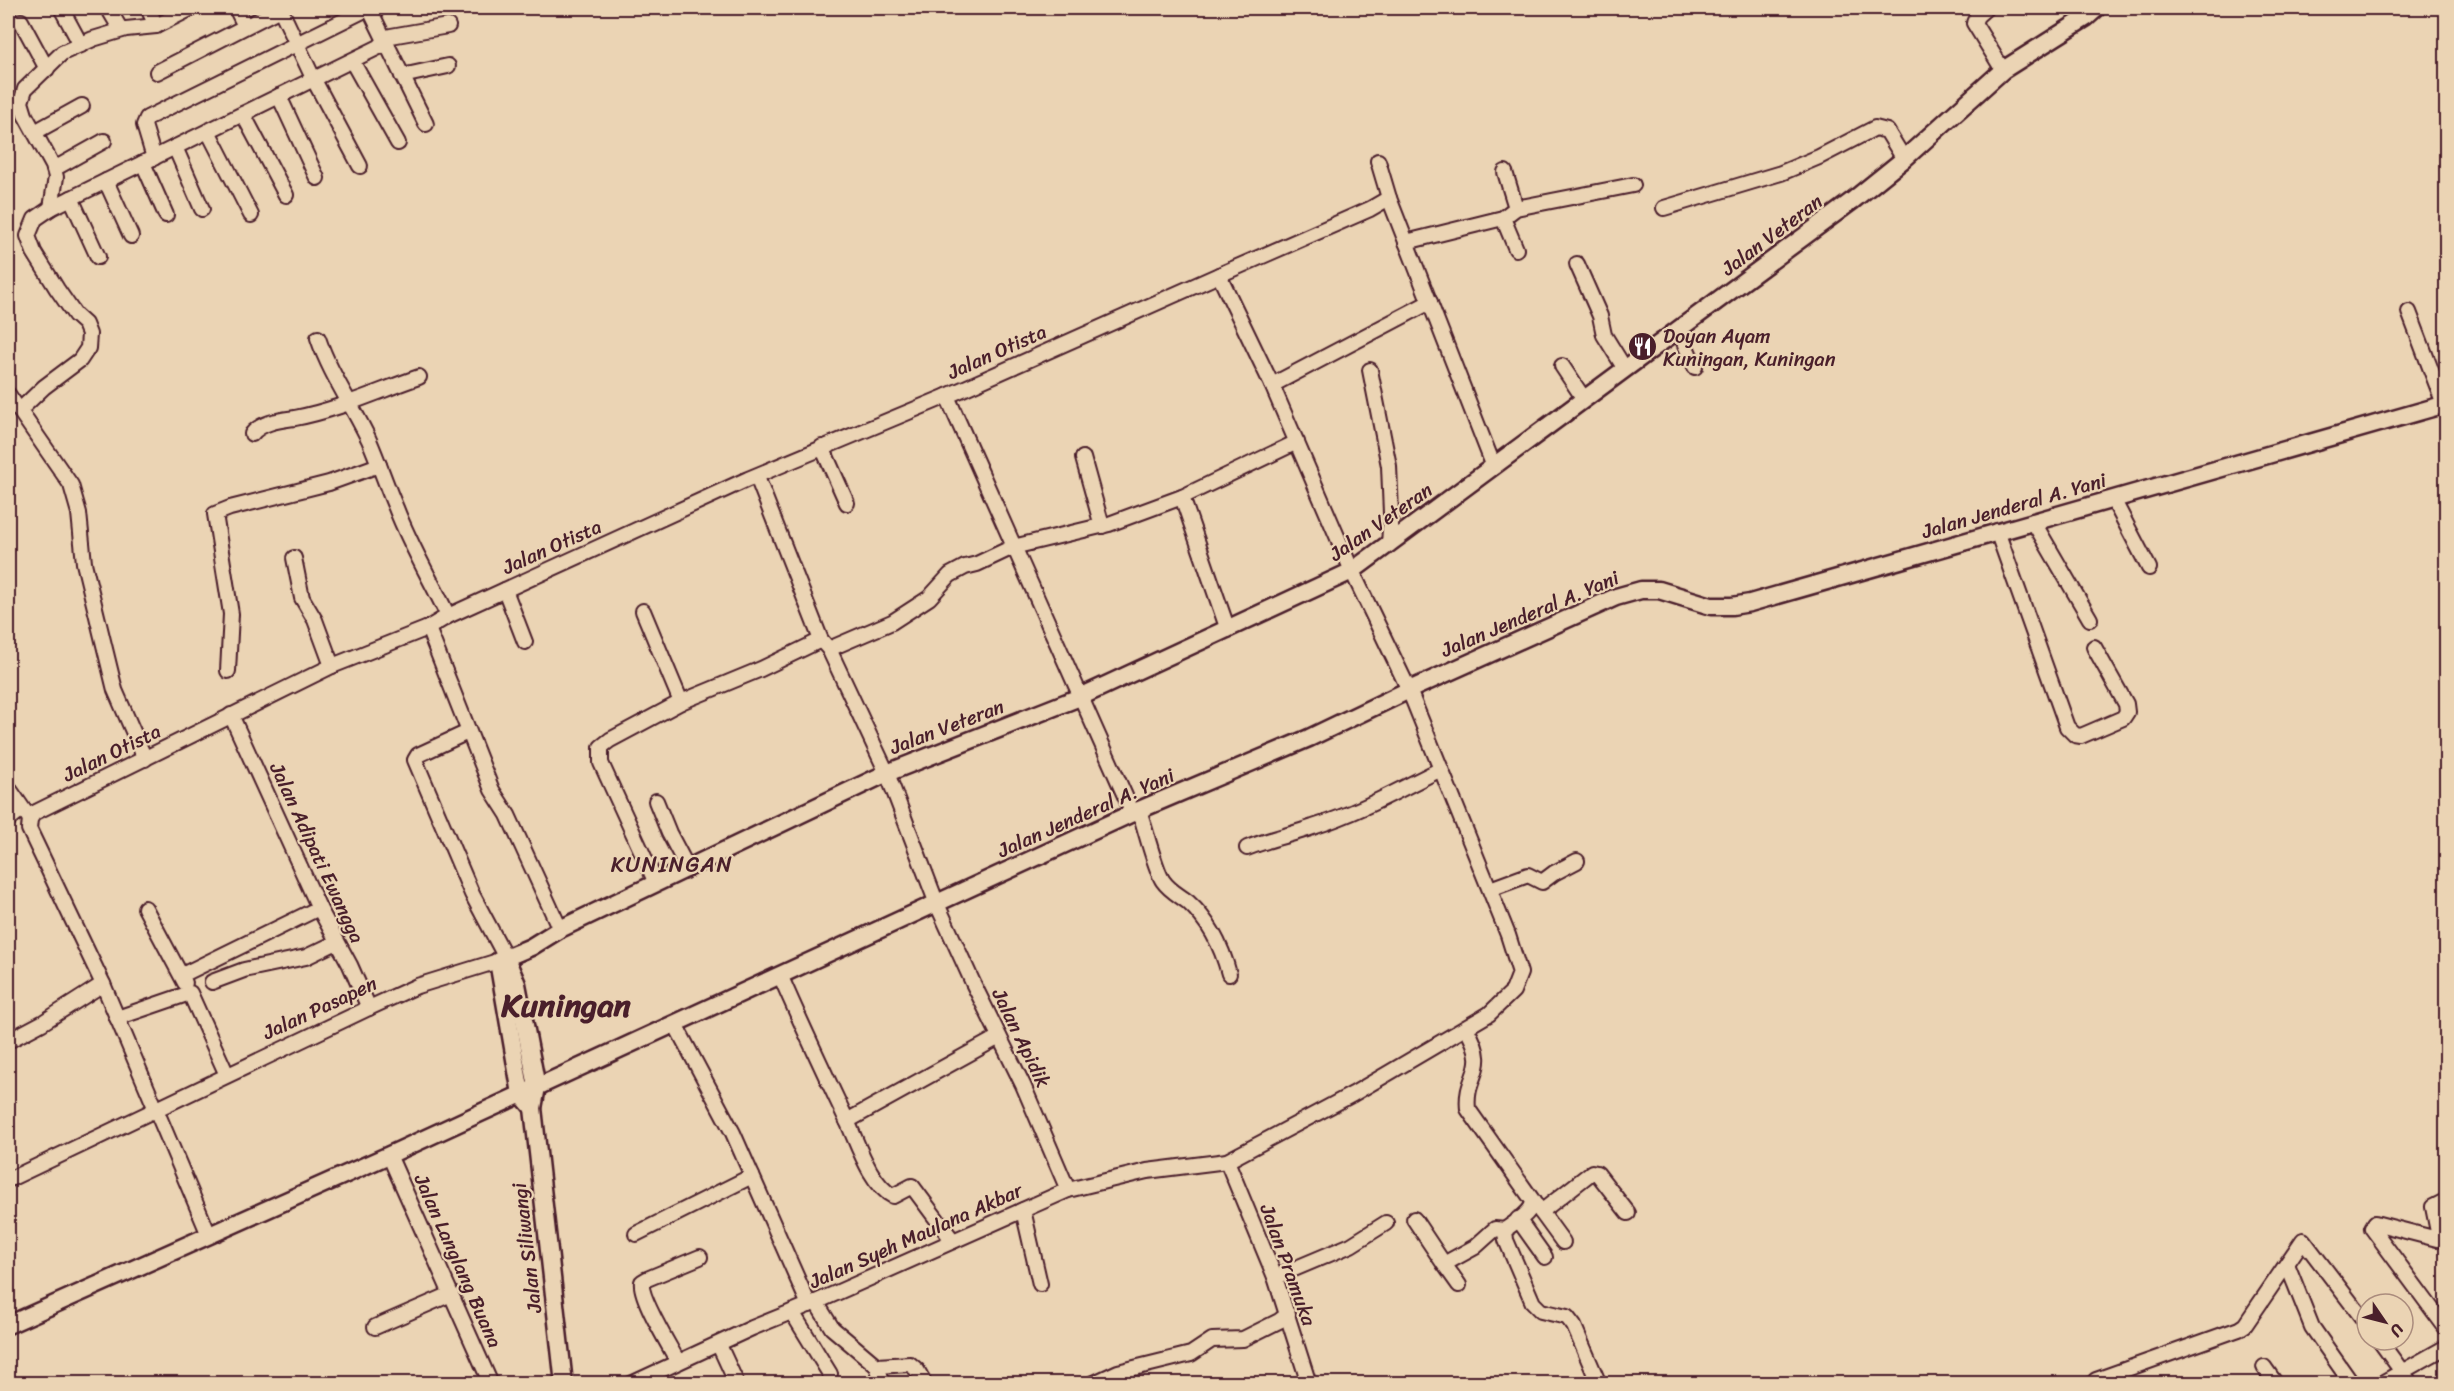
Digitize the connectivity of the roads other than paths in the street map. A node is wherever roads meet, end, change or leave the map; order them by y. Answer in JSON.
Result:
{"nodes":[{"id":1,"x":61,"y":8,"type":"edge"},
{"id":2,"x":108,"y":8,"type":"edge"},
{"id":3,"x":148,"y":8,"type":"edge"},
{"id":4,"x":191,"y":8,"type":"edge"},
{"id":5,"x":236,"y":8,"type":"edge"},
{"id":6,"x":281,"y":8,"type":"edge"},
{"id":7,"x":369,"y":8,"type":"edge"},
{"id":8,"x":1986,"y":8,"type":"edge"},
{"id":9,"x":2097,"y":8,"type":"edge"},
{"id":10,"x":21,"y":21,"type":"dead end"},
{"id":11,"x":156,"y":26,"type":"junction"},
{"id":12,"x":245,"y":26,"type":"junction"},
{"id":13,"x":448,"y":26,"type":"dead end"},
{"id":14,"x":121,"y":30,"type":"junction"},
{"id":15,"x":385,"y":42,"type":"junction"},
{"id":16,"x":297,"y":44,"type":"junction"},
{"id":17,"x":81,"y":45,"type":"junction"},
{"id":18,"x":352,"y":61,"type":"junction"},
{"id":19,"x":448,"y":66,"type":"dead end"},
{"id":20,"x":47,"y":69,"type":"junction"},
{"id":21,"x":2003,"y":70,"type":"junction"},
{"id":22,"x":156,"y":72,"type":"dead end"},
{"id":23,"x":402,"y":76,"type":"junction"},
{"id":24,"x":314,"y":80,"type":"junction"},
{"id":25,"x":279,"y":96,"type":"junction"},
{"id":26,"x":82,"y":106,"type":"dead end"},
{"id":27,"x":243,"y":114,"type":"junction"},
{"id":28,"x":426,"y":124,"type":"dead end"},
{"id":29,"x":208,"y":131,"type":"junction"},
{"id":30,"x":35,"y":132,"type":"junction"},
{"id":31,"x":104,"y":141,"type":"dead end"},
{"id":32,"x":398,"y":143,"type":"dead end"},
{"id":33,"x":175,"y":147,"type":"junction"},
{"id":34,"x":1904,"y":159,"type":"junction"},
{"id":35,"x":148,"y":160,"type":"junction"},
{"id":36,"x":1378,"y":161,"type":"dead end"},
{"id":37,"x":360,"y":166,"type":"dead end"},
{"id":38,"x":54,"y":169,"type":"junction"},
{"id":39,"x":1505,"y":172,"type":"dead end"},
{"id":40,"x":317,"y":178,"type":"dead end"},
{"id":41,"x":106,"y":181,"type":"junction"},
{"id":42,"x":1633,"y":185,"type":"dead end"},
{"id":43,"x":286,"y":195,"type":"dead end"},
{"id":44,"x":71,"y":198,"type":"junction"},
{"id":45,"x":1389,"y":198,"type":"junction"},
{"id":46,"x":51,"y":208,"type":"junction"},
{"id":47,"x":1516,"y":208,"type":"junction"},
{"id":48,"x":1664,"y":208,"type":"dead end"},
{"id":49,"x":202,"y":209,"type":"dead end"},
{"id":50,"x":251,"y":214,"type":"dead end"},
{"id":51,"x":165,"y":215,"type":"dead end"},
{"id":52,"x":1503,"y":218,"type":"junction"},
{"id":53,"x":131,"y":236,"type":"dead end"},
{"id":54,"x":1406,"y":242,"type":"junction"},
{"id":55,"x":1516,"y":249,"type":"dead end"},
{"id":56,"x":98,"y":257,"type":"dead end"},
{"id":57,"x":1576,"y":264,"type":"dead end"},
{"id":58,"x":1219,"y":275,"type":"junction"},
{"id":59,"x":1430,"y":302,"type":"junction"},
{"id":60,"x":2409,"y":312,"type":"dead end"},
{"id":61,"x":1679,"y":330,"type":"junction"},
{"id":62,"x":318,"y":338,"type":"dead end"},
{"id":63,"x":1562,"y":366,"type":"dead end"},
{"id":64,"x":1695,"y":367,"type":"dead end"},
{"id":65,"x":1625,"y":369,"type":"junction"},
{"id":66,"x":1370,"y":370,"type":"dead end"},
{"id":67,"x":419,"y":377,"type":"dead end"},
{"id":68,"x":1272,"y":385,"type":"junction"},
{"id":69,"x":8,"y":394,"type":"edge"},
{"id":70,"x":947,"y":396,"type":"junction"},
{"id":71,"x":1584,"y":399,"type":"junction"},
{"id":72,"x":349,"y":403,"type":"junction"},
{"id":73,"x":2445,"y":404,"type":"edge"},
{"id":74,"x":20,"y":411,"type":"junction"},
{"id":75,"x":252,"y":434,"type":"dead end"},
{"id":76,"x":1297,"y":442,"type":"junction"},
{"id":77,"x":822,"y":447,"type":"junction"},
{"id":78,"x":1083,"y":458,"type":"dead end"},
{"id":79,"x":379,"y":465,"type":"junction"},
{"id":80,"x":1494,"y":466,"type":"junction"},
{"id":81,"x":757,"y":477,"type":"junction"},
{"id":82,"x":1182,"y":497,"type":"junction"},
{"id":83,"x":2113,"y":499,"type":"junction"},
{"id":84,"x":847,"y":503,"type":"dead end"},
{"id":85,"x":2033,"y":521,"type":"junction"},
{"id":86,"x":1102,"y":526,"type":"junction"},
{"id":87,"x":1997,"y":531,"type":"junction"},
{"id":88,"x":1389,"y":545,"type":"junction"},
{"id":89,"x":1013,"y":547,"type":"junction"},
{"id":90,"x":294,"y":558,"type":"dead end"},
{"id":91,"x":2150,"y":568,"type":"dead end"},
{"id":92,"x":1352,"y":571,"type":"junction"},
{"id":93,"x":505,"y":591,"type":"junction"},
{"id":94,"x":643,"y":611,"type":"dead end"},
{"id":95,"x":448,"y":616,"type":"junction"},
{"id":96,"x":2090,"y":619,"type":"dead end"},
{"id":97,"x":428,"y":628,"type":"junction"},
{"id":98,"x":1228,"y":630,"type":"junction"},
{"id":99,"x":525,"y":642,"type":"dead end"},
{"id":100,"x":825,"y":644,"type":"junction"},
{"id":101,"x":2094,"y":647,"type":"dead end"},
{"id":102,"x":332,"y":666,"type":"junction"},
{"id":103,"x":228,"y":671,"type":"dead end"},
{"id":104,"x":1409,"y":690,"type":"junction"},
{"id":105,"x":1080,"y":697,"type":"junction"},
{"id":106,"x":681,"y":702,"type":"junction"},
{"id":107,"x":231,"y":715,"type":"junction"},
{"id":108,"x":468,"y":732,"type":"junction"},
{"id":109,"x":145,"y":759,"type":"junction"},
{"id":110,"x":1441,"y":769,"type":"junction"},
{"id":111,"x":887,"y":773,"type":"junction"},
{"id":112,"x":8,"y":787,"type":"edge"},
{"id":113,"x":656,"y":801,"type":"dead end"},
{"id":114,"x":1136,"y":812,"type":"junction"},
{"id":115,"x":26,"y":814,"type":"junction"},
{"id":116,"x":8,"y":820,"type":"edge"},
{"id":117,"x":1246,"y":848,"type":"dead end"},
{"id":118,"x":1577,"y":861,"type":"dead end"},
{"id":119,"x":687,"y":867,"type":"junction"},
{"id":120,"x":656,"y":883,"type":"junction"},
{"id":121,"x":1490,"y":889,"type":"junction"},
{"id":122,"x":937,"y":904,"type":"junction"},
{"id":123,"x":146,"y":908,"type":"dead end"},
{"id":124,"x":320,"y":908,"type":"junction"},
{"id":125,"x":560,"y":929,"type":"junction"},
{"id":126,"x":337,"y":942,"type":"junction"},
{"id":127,"x":502,"y":959,"type":"junction"},
{"id":128,"x":1229,"y":974,"type":"dead end"},
{"id":129,"x":182,"y":975,"type":"junction"},
{"id":130,"x":781,"y":977,"type":"junction"},
{"id":131,"x":212,"y":982,"type":"dead end"},
{"id":132,"x":103,"y":984,"type":"junction"},
{"id":133,"x":190,"y":993,"type":"junction"},
{"id":134,"x":369,"y":1008,"type":"junction"},
{"id":135,"x":117,"y":1018,"type":"junction"},
{"id":136,"x":675,"y":1024,"type":"junction"},
{"id":137,"x":1466,"y":1028,"type":"junction"},
{"id":138,"x":999,"y":1037,"type":"junction"},
{"id":139,"x":8,"y":1041,"type":"edge"},
{"id":140,"x":227,"y":1075,"type":"junction"},
{"id":141,"x":529,"y":1090,"type":"junction"},
{"id":142,"x":156,"y":1109,"type":"junction"},
{"id":143,"x":847,"y":1121,"type":"junction"},
{"id":144,"x":389,"y":1155,"type":"junction"},
{"id":145,"x":1227,"y":1161,"type":"junction"},
{"id":146,"x":752,"y":1176,"type":"junction"},
{"id":147,"x":8,"y":1180,"type":"edge"},
{"id":148,"x":1068,"y":1190,"type":"junction"},
{"id":149,"x":2445,"y":1201,"type":"dead end"},
{"id":150,"x":1537,"y":1207,"type":"junction"},
{"id":151,"x":1023,"y":1210,"type":"junction"},
{"id":152,"x":1628,"y":1213,"type":"dead end"},
{"id":153,"x":1414,"y":1219,"type":"dead end"},
{"id":154,"x":1518,"y":1220,"type":"junction"},
{"id":155,"x":1386,"y":1223,"type":"dead end"},
{"id":156,"x":1505,"y":1230,"type":"junction"},
{"id":157,"x":636,"y":1234,"type":"dead end"},
{"id":158,"x":209,"y":1235,"type":"junction"},
{"id":159,"x":953,"y":1241,"type":"junction"},
{"id":160,"x":1563,"y":1242,"type":"dead end"},
{"id":161,"x":700,"y":1257,"type":"dead end"},
{"id":162,"x":1545,"y":1257,"type":"dead end"},
{"id":163,"x":1444,"y":1264,"type":"junction"},
{"id":164,"x":2287,"y":1264,"type":"junction"},
{"id":165,"x":1275,"y":1277,"type":"junction"},
{"id":166,"x":1040,"y":1284,"type":"dead end"},
{"id":167,"x":1459,"y":1285,"type":"dead end"},
{"id":168,"x":451,"y":1294,"type":"junction"},
{"id":169,"x":812,"y":1303,"type":"junction"},
{"id":170,"x":2355,"y":1308,"type":"edge"},
{"id":171,"x":792,"y":1312,"type":"junction"},
{"id":172,"x":1288,"y":1314,"type":"junction"},
{"id":173,"x":8,"y":1325,"type":"edge"},
{"id":174,"x":375,"y":1327,"type":"dead end"},
{"id":175,"x":2446,"y":1328,"type":"edge"},
{"id":176,"x":719,"y":1344,"type":"junction"},
{"id":177,"x":2446,"y":1347,"type":"edge"},
{"id":178,"x":2388,"y":1352,"type":"edge"},
{"id":179,"x":678,"y":1362,"type":"junction"},
{"id":180,"x":877,"y":1366,"type":"junction"},
{"id":181,"x":2264,"y":1367,"type":"dead end"},
{"id":182,"x":2403,"y":1371,"type":"junction"},
{"id":183,"x":830,"y":1374,"type":"dead end"},
{"id":184,"x":491,"y":1383,"type":"edge"},
{"id":185,"x":564,"y":1383,"type":"edge"},
{"id":186,"x":634,"y":1383,"type":"edge"},
{"id":187,"x":737,"y":1383,"type":"edge"},
{"id":188,"x":883,"y":1383,"type":"edge"},
{"id":189,"x":925,"y":1383,"type":"edge"},
{"id":190,"x":1092,"y":1383,"type":"edge"},
{"id":191,"x":1309,"y":1383,"type":"edge"},
{"id":192,"x":1599,"y":1383,"type":"edge"},
{"id":193,"x":2093,"y":1383,"type":"edge"},
{"id":194,"x":2276,"y":1383,"type":"edge"},
{"id":195,"x":2352,"y":1383,"type":"edge"},
{"id":196,"x":2380,"y":1383,"type":"edge"},
{"id":197,"x":2410,"y":1383,"type":"edge"}],
"edges":[{"from":1,"to":17,"type":"street"},
{"from":2,"to":14,"type":"street"},
{"from":3,"to":11,"type":"street"},
{"from":4,"to":11,"type":"street"},
{"from":5,"to":12,"type":"street"},
{"from":6,"to":12,"type":"street"},
{"from":6,"to":16,"type":"street"},
{"from":7,"to":15,"type":"street"},
{"from":7,"to":16,"type":"street"},
{"from":8,"to":21,"type":"street"},
{"from":9,"to":21,"type":"main road","name":"Jalan Veteran"},
{"from":10,"to":20,"type":"street"},
{"from":11,"to":14,"type":"street"},
{"from":12,"to":22,"type":"street"},
{"from":13,"to":15,"type":"street"},
{"from":14,"to":17,"type":"street"},
{"from":15,"to":18,"type":"street"},
{"from":15,"to":23,"type":"street"},
{"from":16,"to":24,"type":"street"},
{"from":16,"to":35,"type":"street"},
{"from":17,"to":20,"type":"street"},
{"from":18,"to":24,"type":"street"},
{"from":18,"to":32,"type":"street"},
{"from":19,"to":23,"type":"street"},
{"from":20,"to":30,"type":"street"},
{"from":21,"to":34,"type":"main road","name":"Jalan Veteran"},
{"from":23,"to":28,"type":"street"},
{"from":24,"to":25,"type":"street"},
{"from":24,"to":37,"type":"street"},
{"from":25,"to":27,"type":"street"},
{"from":25,"to":40,"type":"street"},
{"from":26,"to":30,"type":"street"},
{"from":27,"to":29,"type":"street"},
{"from":27,"to":43,"type":"street"},
{"from":29,"to":33,"type":"street"},
{"from":29,"to":50,"type":"street"},
{"from":30,"to":38,"type":"street"},
{"from":31,"to":38,"type":"street"},
{"from":33,"to":35,"type":"street"},
{"from":33,"to":49,"type":"street"},
{"from":34,"to":48,"type":"street"},
{"from":34,"to":61,"type":"main road","name":"Jalan Veteran"},
{"from":35,"to":41,"type":"street"},
{"from":35,"to":51,"type":"street"},
{"from":36,"to":45,"type":"street"},
{"from":38,"to":46,"type":"street"},
{"from":39,"to":47,"type":"street"},
{"from":41,"to":44,"type":"street"},
{"from":41,"to":53,"type":"street"},
{"from":42,"to":47,"type":"street"},
{"from":44,"to":46,"type":"street"},
{"from":44,"to":56,"type":"street"},
{"from":45,"to":54,"type":"street"},
{"from":45,"to":58,"type":"street","name":"Jalan Otista"},
{"from":46,"to":74,"type":"street"},
{"from":47,"to":52,"type":"street"},
{"from":52,"to":54,"type":"street"},
{"from":52,"to":55,"type":"street"},
{"from":54,"to":59,"type":"street"},
{"from":57,"to":65,"type":"street"},
{"from":58,"to":68,"type":"street"},
{"from":58,"to":70,"type":"street","name":"Jalan Otista"},
{"from":59,"to":68,"type":"street"},
{"from":59,"to":80,"type":"street"},
{"from":60,"to":73,"type":"street"},
{"from":61,"to":64,"type":"street"},
{"from":61,"to":65,"type":"main road","name":"Jalan Veteran"},
{"from":62,"to":72,"type":"street"},
{"from":63,"to":71,"type":"street"},
{"from":65,"to":71,"type":"main road","name":"Jalan Veteran"},
{"from":66,"to":88,"type":"street"},
{"from":67,"to":72,"type":"street"},
{"from":68,"to":76,"type":"street"},
{"from":69,"to":74,"type":"street"},
{"from":70,"to":77,"type":"street","name":"Jalan Otista"},
{"from":70,"to":89,"type":"street"},
{"from":71,"to":80,"type":"main road","name":"Jalan Veteran"},
{"from":72,"to":75,"type":"street"},
{"from":72,"to":79,"type":"street"},
{"from":73,"to":83,"type":"main road","name":"Jalan Jenderal A. Yani"},
{"from":74,"to":109,"type":"street"},
{"from":76,"to":82,"type":"street"},
{"from":76,"to":92,"type":"street"},
{"from":77,"to":81,"type":"street","name":"Jalan Otista"},
{"from":77,"to":84,"type":"street"},
{"from":78,"to":86,"type":"street"},
{"from":79,"to":95,"type":"street"},
{"from":79,"to":103,"type":"street"},
{"from":80,"to":88,"type":"main road","name":"Jalan Veteran"},
{"from":81,"to":93,"type":"street","name":"Jalan Otista"},
{"from":81,"to":100,"type":"street","name":"Jalan Apidik"},
{"from":82,"to":86,"type":"street"},
{"from":82,"to":98,"type":"street"},
{"from":83,"to":85,"type":"main road","name":"Jalan Jenderal A. Yani"},
{"from":83,"to":91,"type":"street"},
{"from":85,"to":87,"type":"main road","name":"Jalan Jenderal A. Yani"},
{"from":85,"to":96,"type":"street"},
{"from":86,"to":89,"type":"street"},
{"from":87,"to":101,"type":"street"},
{"from":87,"to":104,"type":"main road","name":"Jalan Jenderal A. Yani"},
{"from":88,"to":92,"type":"main road","name":"Jalan Veteran"},
{"from":89,"to":100,"type":"street"},
{"from":89,"to":105,"type":"street"},
{"from":90,"to":102,"type":"street"},
{"from":92,"to":98,"type":"main road","name":"Jalan Veteran"},
{"from":92,"to":104,"type":"street"},
{"from":93,"to":95,"type":"street","name":"Jalan Otista"},
{"from":93,"to":99,"type":"street"},
{"from":94,"to":106,"type":"street"},
{"from":95,"to":97,"type":"street","name":"Jalan Otista"},
{"from":97,"to":102,"type":"street","name":"Jalan Otista"},
{"from":97,"to":108,"type":"street"},
{"from":98,"to":105,"type":"main road","name":"Jalan Veteran"},
{"from":100,"to":106,"type":"street"},
{"from":100,"to":111,"type":"street","name":"Jalan Apidik"},
{"from":102,"to":107,"type":"street","name":"Jalan Otista"},
{"from":104,"to":110,"type":"street"},
{"from":104,"to":114,"type":"main road","name":"Jalan Jenderal A. Yani"},
{"from":105,"to":111,"type":"main road","name":"Jalan Veteran"},
{"from":105,"to":114,"type":"street"},
{"from":106,"to":120,"type":"street"},
{"from":107,"to":109,"type":"street","name":"Jalan Otista"},
{"from":107,"to":124,"type":"street","name":"Jalan Adipati Ewangga"},
{"from":108,"to":125,"type":"street"},
{"from":108,"to":127,"type":"street"},
{"from":109,"to":115,"type":"street","name":"Jalan Otista"},
{"from":110,"to":117,"type":"street"},
{"from":110,"to":121,"type":"street"},
{"from":111,"to":119,"type":"main road","name":"Jalan Veteran"},
{"from":111,"to":122,"type":"street","name":"Jalan Apidik"},
{"from":112,"to":115,"type":"street"},
{"from":113,"to":119,"type":"street"},
{"from":114,"to":122,"type":"main road","name":"Jalan Jenderal A. Yani"},
{"from":114,"to":128,"type":"street"},
{"from":115,"to":116,"type":"street","name":"Jalan Otista"},
{"from":115,"to":132,"type":"street"},
{"from":118,"to":121,"type":"street"},
{"from":119,"to":120,"type":"main road","name":"Jalan Veteran"},
{"from":120,"to":125,"type":"main road","name":"Jalan Veteran"},
{"from":121,"to":137,"type":"street"},
{"from":122,"to":130,"type":"main road","name":"Jalan Jenderal A. Yani"},
{"from":122,"to":138,"type":"street","name":"Jalan Apidik"},
{"from":123,"to":129,"type":"street"},
{"from":124,"to":126,"type":"street","name":"Jalan Adipati Ewangga"},
{"from":124,"to":129,"type":"street"},
{"from":125,"to":127,"type":"main road","name":"Jalan Veteran"},
{"from":126,"to":131,"type":"street"},
{"from":126,"to":134,"type":"street","name":"Jalan Adipati Ewangga"},
{"from":127,"to":134,"type":"street","name":"Jalan Pasapen"},
{"from":127,"to":141,"type":"main road","name":"Jalan Siliwangi"},
{"from":129,"to":133,"type":"street"},
{"from":130,"to":136,"type":"main road","name":"Jalan Jenderal A. Yani"},
{"from":130,"to":143,"type":"street"},
{"from":132,"to":135,"type":"street"},
{"from":132,"to":139,"type":"street"},
{"from":133,"to":135,"type":"street"},
{"from":133,"to":140,"type":"street"},
{"from":134,"to":140,"type":"street","name":"Jalan Pasapen"},
{"from":135,"to":142,"type":"street"},
{"from":136,"to":141,"type":"main road","name":"Jalan Jenderal A. Yani"},
{"from":136,"to":146,"type":"street"},
{"from":137,"to":145,"type":"street"},
{"from":137,"to":150,"type":"street"},
{"from":138,"to":143,"type":"street"},
{"from":138,"to":148,"type":"street","name":"Jalan Apidik"},
{"from":140,"to":142,"type":"street","name":"Jalan Pasapen"},
{"from":141,"to":144,"type":"main road","name":"Jalan Jenderal A. Yani"},
{"from":141,"to":185,"type":"main road","name":"Jalan Siliwangi"},
{"from":142,"to":147,"type":"street","name":"Jalan Pasapen"},
{"from":142,"to":158,"type":"street"},
{"from":143,"to":159,"type":"street"},
{"from":144,"to":158,"type":"main road","name":"Jalan Jenderal A. Yani"},
{"from":144,"to":168,"type":"street","name":"Jalan Langlang Buana"},
{"from":145,"to":148,"type":"street","name":"Jalan Syeh Maulana Akbar"},
{"from":145,"to":165,"type":"street","name":"Jalan Pramuka"},
{"from":146,"to":157,"type":"street"},
{"from":146,"to":169,"type":"street"},
{"from":148,"to":151,"type":"street","name":"Jalan Syeh Maulana Akbar"},
{"from":149,"to":175,"type":"street"},
{"from":150,"to":152,"type":"street"},
{"from":150,"to":154,"type":"street"},
{"from":150,"to":160,"type":"street"},
{"from":151,"to":159,"type":"street","name":"Jalan Syeh Maulana Akbar"},
{"from":151,"to":166,"type":"street"},
{"from":153,"to":163,"type":"street"},
{"from":154,"to":156,"type":"street"},
{"from":154,"to":162,"type":"street"},
{"from":155,"to":165,"type":"street"},
{"from":156,"to":163,"type":"street"},
{"from":156,"to":192,"type":"street"},
{"from":158,"to":173,"type":"main road","name":"Jalan Jenderal A. Yani"},
{"from":159,"to":169,"type":"street","name":"Jalan Syeh Maulana Akbar"},
{"from":161,"to":179,"type":"street"},
{"from":163,"to":167,"type":"street"},
{"from":164,"to":170,"type":"street"},
{"from":164,"to":193,"type":"street"},
{"from":164,"to":195,"type":"street"},
{"from":165,"to":172,"type":"street","name":"Jalan Pramuka"},
{"from":168,"to":174,"type":"street"},
{"from":168,"to":184,"type":"street","name":"Jalan Langlang Buana"},
{"from":169,"to":171,"type":"street","name":"Jalan Syeh Maulana Akbar"},
{"from":169,"to":180,"type":"street"},
{"from":171,"to":176,"type":"street","name":"Jalan Syeh Maulana Akbar"},
{"from":171,"to":183,"type":"street"},
{"from":172,"to":190,"type":"street"},
{"from":172,"to":191,"type":"street","name":"Jalan Pramuka"},
{"from":176,"to":179,"type":"street","name":"Jalan Syeh Maulana Akbar"},
{"from":176,"to":187,"type":"street"},
{"from":177,"to":182,"type":"street"},
{"from":178,"to":182,"type":"street"},
{"from":179,"to":186,"type":"street","name":"Jalan Syeh Maulana Akbar"},
{"from":180,"to":188,"type":"street"},
{"from":180,"to":189,"type":"street"},
{"from":181,"to":194,"type":"street"},
{"from":182,"to":196,"type":"street"},
{"from":182,"to":197,"type":"street"}]}
